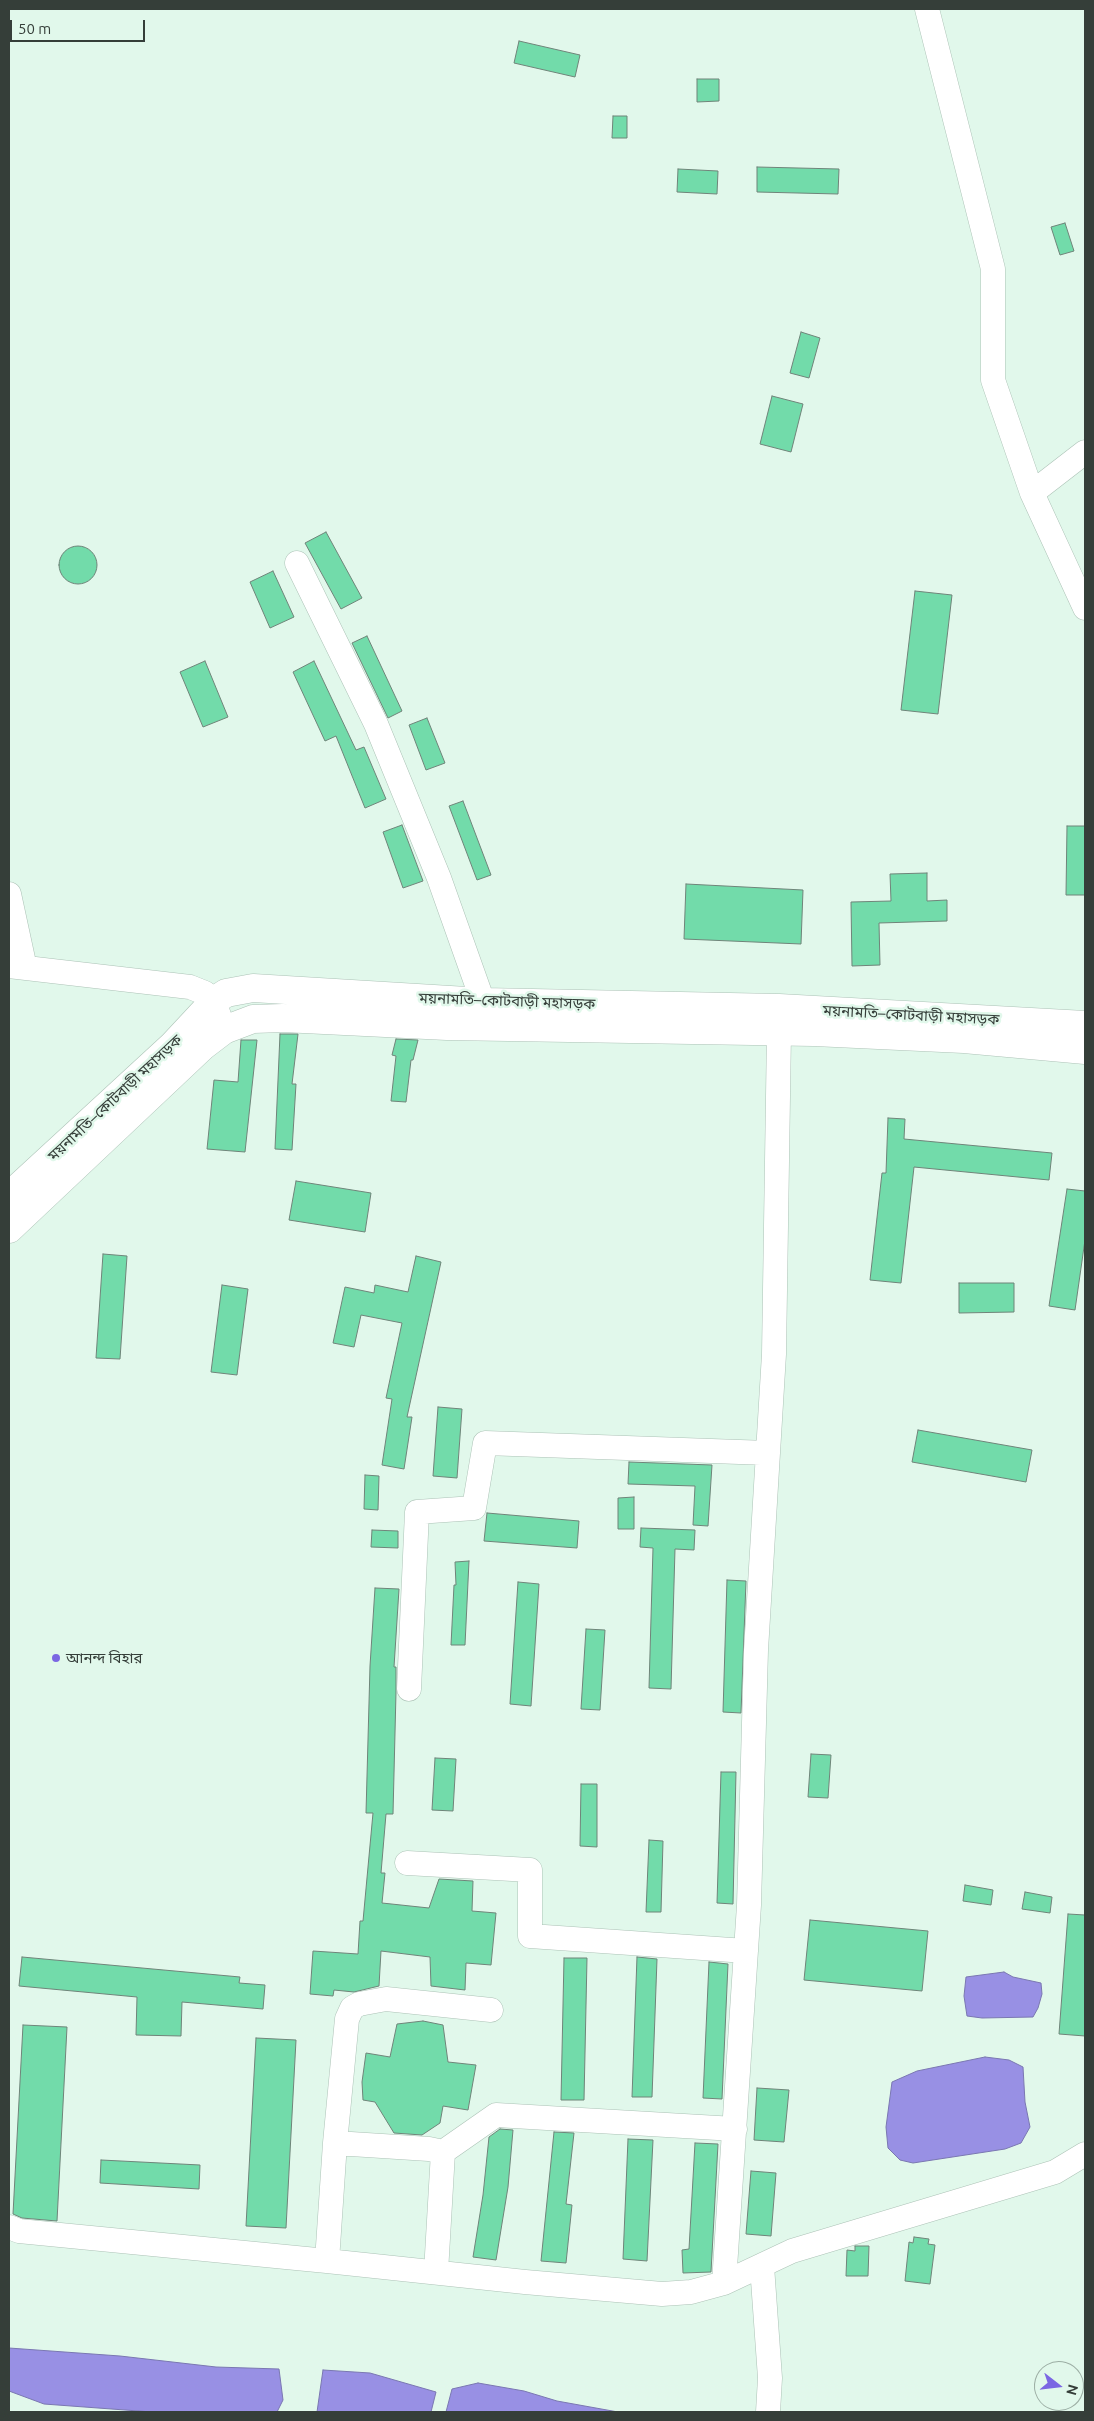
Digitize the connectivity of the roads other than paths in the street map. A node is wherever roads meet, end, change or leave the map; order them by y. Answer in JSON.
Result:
{"nodes":[{"id":1,"x":928,"y":9,"type":"edge"},
{"id":2,"x":1085,"y":452,"type":"edge"},
{"id":3,"x":1032,"y":493,"type":"junction"},
{"id":4,"x":297,"y":563,"type":"dead end"},
{"id":5,"x":1085,"y":608,"type":"edge"},
{"id":6,"x":9,"y":894,"type":"edge"},
{"id":7,"x":17,"y":967,"type":"edge"},
{"id":8,"x":214,"y":1001,"type":"junction"},
{"id":9,"x":483,"y":1002,"type":"junction"},
{"id":10,"x":1085,"y":1025,"type":"edge"},
{"id":11,"x":224,"y":1030,"type":"junction"},
{"id":12,"x":779,"y":1032,"type":"junction"},
{"id":13,"x":1085,"y":1050,"type":"edge"},
{"id":14,"x":9,"y":1196,"type":"edge"},
{"id":15,"x":10,"y":1226,"type":"edge"},
{"id":16,"x":768,"y":1453,"type":"junction"},
{"id":17,"x":409,"y":1689,"type":"dead end"},
{"id":18,"x":407,"y":1863,"type":"dead end"},
{"id":19,"x":746,"y":1951,"type":"junction"},
{"id":20,"x":491,"y":2010,"type":"dead end"},
{"id":21,"x":735,"y":2129,"type":"junction"},
{"id":22,"x":335,"y":2143,"type":"junction"},
{"id":23,"x":443,"y":2152,"type":"junction"},
{"id":24,"x":1085,"y":2154,"type":"edge"},
{"id":25,"x":9,"y":2227,"type":"edge"},
{"id":26,"x":327,"y":2261,"type":"junction"},
{"id":27,"x":762,"y":2266,"type":"junction"},
{"id":28,"x":436,"y":2272,"type":"junction"},
{"id":29,"x":724,"y":2283,"type":"junction"},
{"id":30,"x":768,"y":2412,"type":"edge"}],
"edges":[{"from":1,"to":3,"type":"street"},
{"from":2,"to":3,"type":"street"},
{"from":3,"to":5,"type":"street"},
{"from":4,"to":9,"type":"street"},
{"from":6,"to":7,"type":"street"},
{"from":7,"to":8,"type":"street"},
{"from":8,"to":9,"type":"main road","name":"ময়নামতি–কোটবাড়ী মহাসড়ক"},
{"from":8,"to":11,"type":"street"},
{"from":8,"to":14,"type":"main road","name":"ময়নামতি–কোটবাড়ী মহাসড়ক"},
{"from":9,"to":10,"type":"main road","name":"ময়নামতি–কোটবাড়ী মহাসড়ক"},
{"from":11,"to":12,"type":"main road","name":"ময়নামতি–কোটবাড়ী মহাসড়ক"},
{"from":11,"to":15,"type":"main road","name":"ময়নামতি–কোটবাড়ী মহাসড়ক"},
{"from":12,"to":13,"type":"main road","name":"ময়নামতি–কোটবাড়ী মহাসড়ক"},
{"from":12,"to":16,"type":"street"},
{"from":16,"to":17,"type":"street"},
{"from":16,"to":19,"type":"street"},
{"from":18,"to":19,"type":"street"},
{"from":19,"to":21,"type":"street"},
{"from":20,"to":22,"type":"street"},
{"from":21,"to":23,"type":"street"},
{"from":21,"to":29,"type":"street"},
{"from":22,"to":23,"type":"street"},
{"from":22,"to":26,"type":"street"},
{"from":23,"to":28,"type":"street"},
{"from":24,"to":27,"type":"street"},
{"from":25,"to":26,"type":"street"},
{"from":26,"to":28,"type":"street"},
{"from":27,"to":29,"type":"street"},
{"from":27,"to":30,"type":"street"},
{"from":28,"to":29,"type":"street"}]}
